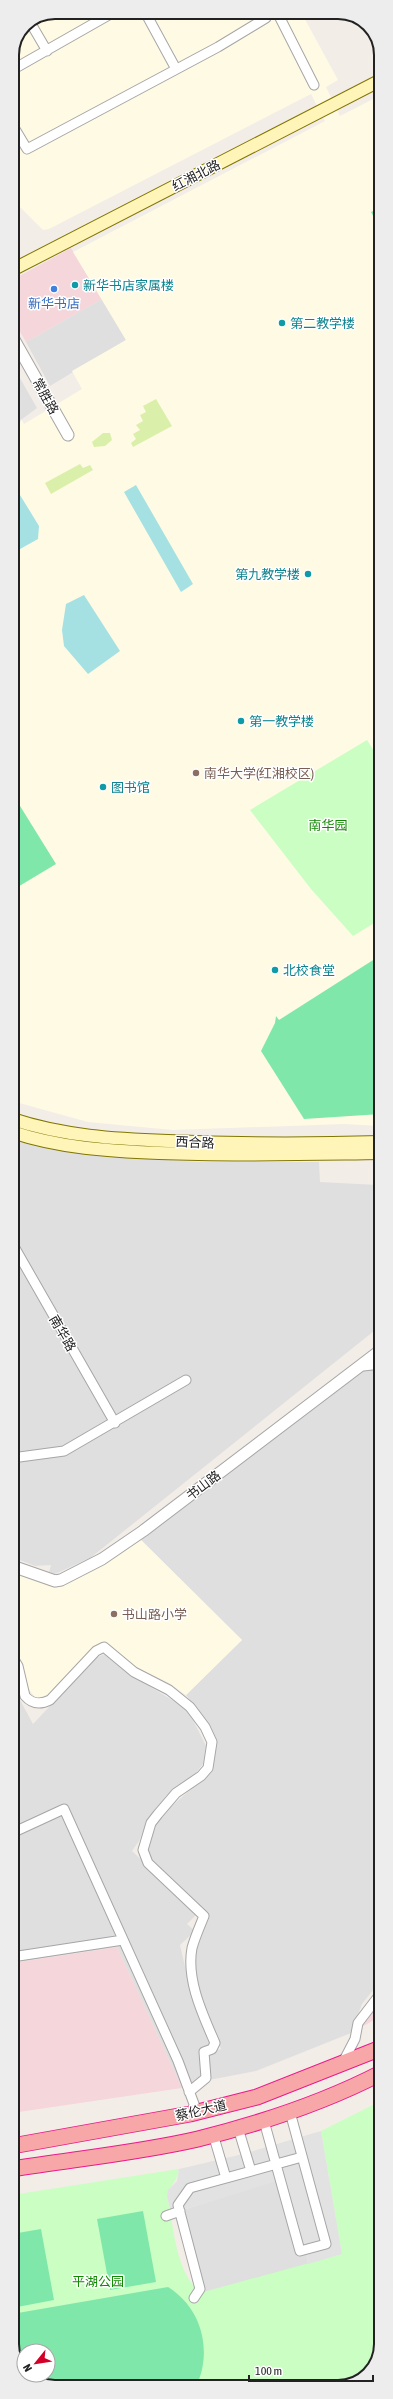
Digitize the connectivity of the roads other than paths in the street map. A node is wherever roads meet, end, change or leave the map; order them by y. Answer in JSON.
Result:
{"nodes":[{"id":1,"x":102,"y":19,"type":"edge"},
{"id":2,"x":148,"y":19,"type":"edge"},
{"id":3,"x":264,"y":19,"type":"edge"},
{"id":4,"x":281,"y":19,"type":"edge"},
{"id":5,"x":33,"y":27,"type":"edge"},
{"id":6,"x":47,"y":51,"type":"junction"},
{"id":7,"x":19,"y":66,"type":"edge"},
{"id":8,"x":176,"y":69,"type":"junction"},
{"id":9,"x":374,"y":77,"type":"edge"},
{"id":10,"x":374,"y":84,"type":"edge"},
{"id":11,"x":314,"y":85,"type":"dead end"},
{"id":12,"x":19,"y":136,"type":"edge"},
{"id":13,"x":19,"y":258,"type":"edge"},
{"id":14,"x":19,"y":266,"type":"edge"},
{"id":15,"x":19,"y":349,"type":"edge"},
{"id":16,"x":19,"y":361,"type":"edge"},
{"id":17,"x":19,"y":1121,"type":"edge"},
{"id":18,"x":19,"y":1134,"type":"edge"},
{"id":19,"x":374,"y":1142,"type":"edge"},
{"id":20,"x":374,"y":1153,"type":"edge"},
{"id":21,"x":19,"y":1255,"type":"edge"},
{"id":22,"x":374,"y":1355,"type":"edge"},
{"id":23,"x":374,"y":1364,"type":"edge"},
{"id":24,"x":360,"y":1365,"type":"junction"},
{"id":25,"x":186,"y":1380,"type":"dead end"},
{"id":26,"x":115,"y":1423,"type":"junction"},
{"id":27,"x":19,"y":1457,"type":"edge"},
{"id":28,"x":19,"y":1568,"type":"edge"},
{"id":29,"x":19,"y":1670,"type":"edge"},
{"id":30,"x":19,"y":1830,"type":"edge"},
{"id":31,"x":123,"y":1940,"type":"junction"},
{"id":32,"x":19,"y":1956,"type":"edge"},
{"id":33,"x":374,"y":2002,"type":"edge"},
{"id":34,"x":374,"y":2051,"type":"edge"},
{"id":35,"x":342,"y":2064,"type":"junction"},
{"id":36,"x":374,"y":2077,"type":"edge"},
{"id":37,"x":189,"y":2092,"type":"junction"},
{"id":38,"x":197,"y":2112,"type":"junction"},
{"id":39,"x":290,"y":2112,"type":"junction"},
{"id":40,"x":264,"y":2121,"type":"junction"},
{"id":41,"x":238,"y":2128,"type":"junction"},
{"id":42,"x":213,"y":2134,"type":"junction"},
{"id":43,"x":19,"y":2145,"type":"edge"},
{"id":44,"x":302,"y":2157,"type":"junction"},
{"id":45,"x":276,"y":2164,"type":"junction"},
{"id":46,"x":19,"y":2168,"type":"edge"},
{"id":47,"x":251,"y":2171,"type":"junction"},
{"id":48,"x":226,"y":2178,"type":"junction"},
{"id":49,"x":180,"y":2211,"type":"junction"},
{"id":50,"x":166,"y":2216,"type":"dead end"},
{"id":51,"x":194,"y":2298,"type":"dead end"}],
"edges":[{"from":1,"to":6,"type":"street"},
{"from":2,"to":8,"type":"street"},
{"from":3,"to":8,"type":"street"},
{"from":4,"to":11,"type":"street"},
{"from":5,"to":6,"type":"street"},
{"from":6,"to":7,"type":"street"},
{"from":8,"to":12,"type":"street"},
{"from":9,"to":13,"type":"main road","name":"红湘北路"},
{"from":10,"to":14,"type":"main road","name":"红湘北路"},
{"from":15,"to":16,"type":"street","name":"常胜路"},
{"from":17,"to":19,"type":"main road","name":"西合路"},
{"from":18,"to":20,"type":"main road","name":"西合路"},
{"from":21,"to":26,"type":"street","name":"南华路"},
{"from":22,"to":24,"type":"street","name":"书山路"},
{"from":23,"to":24,"type":"street"},
{"from":24,"to":28,"type":"street","name":"书山路"},
{"from":25,"to":26,"type":"street"},
{"from":26,"to":27,"type":"street"},
{"from":29,"to":37,"type":"street"},
{"from":30,"to":31,"type":"street"},
{"from":31,"to":32,"type":"street"},
{"from":31,"to":37,"type":"street"},
{"from":33,"to":35,"type":"street"},
{"from":34,"to":35,"type":"highway","name":"蔡伦大道"},
{"from":35,"to":38,"type":"highway","name":"蔡伦大道"},
{"from":36,"to":39,"type":"highway","name":"蔡伦大道"},
{"from":37,"to":38,"type":"street"},
{"from":38,"to":43,"type":"highway","name":"蔡伦大道"},
{"from":39,"to":40,"type":"highway","name":"蔡伦大道"},
{"from":39,"to":44,"type":"street"},
{"from":40,"to":41,"type":"highway","name":"蔡伦大道"},
{"from":40,"to":45,"type":"street"},
{"from":41,"to":42,"type":"highway","name":"蔡伦大道"},
{"from":41,"to":47,"type":"street"},
{"from":42,"to":46,"type":"highway","name":"蔡伦大道"},
{"from":42,"to":48,"type":"street"},
{"from":44,"to":45,"type":"street"},
{"from":44,"to":45,"type":"street"},
{"from":45,"to":47,"type":"street"},
{"from":47,"to":48,"type":"street"},
{"from":48,"to":49,"type":"street"},
{"from":49,"to":50,"type":"street"},
{"from":49,"to":51,"type":"street"}]}
